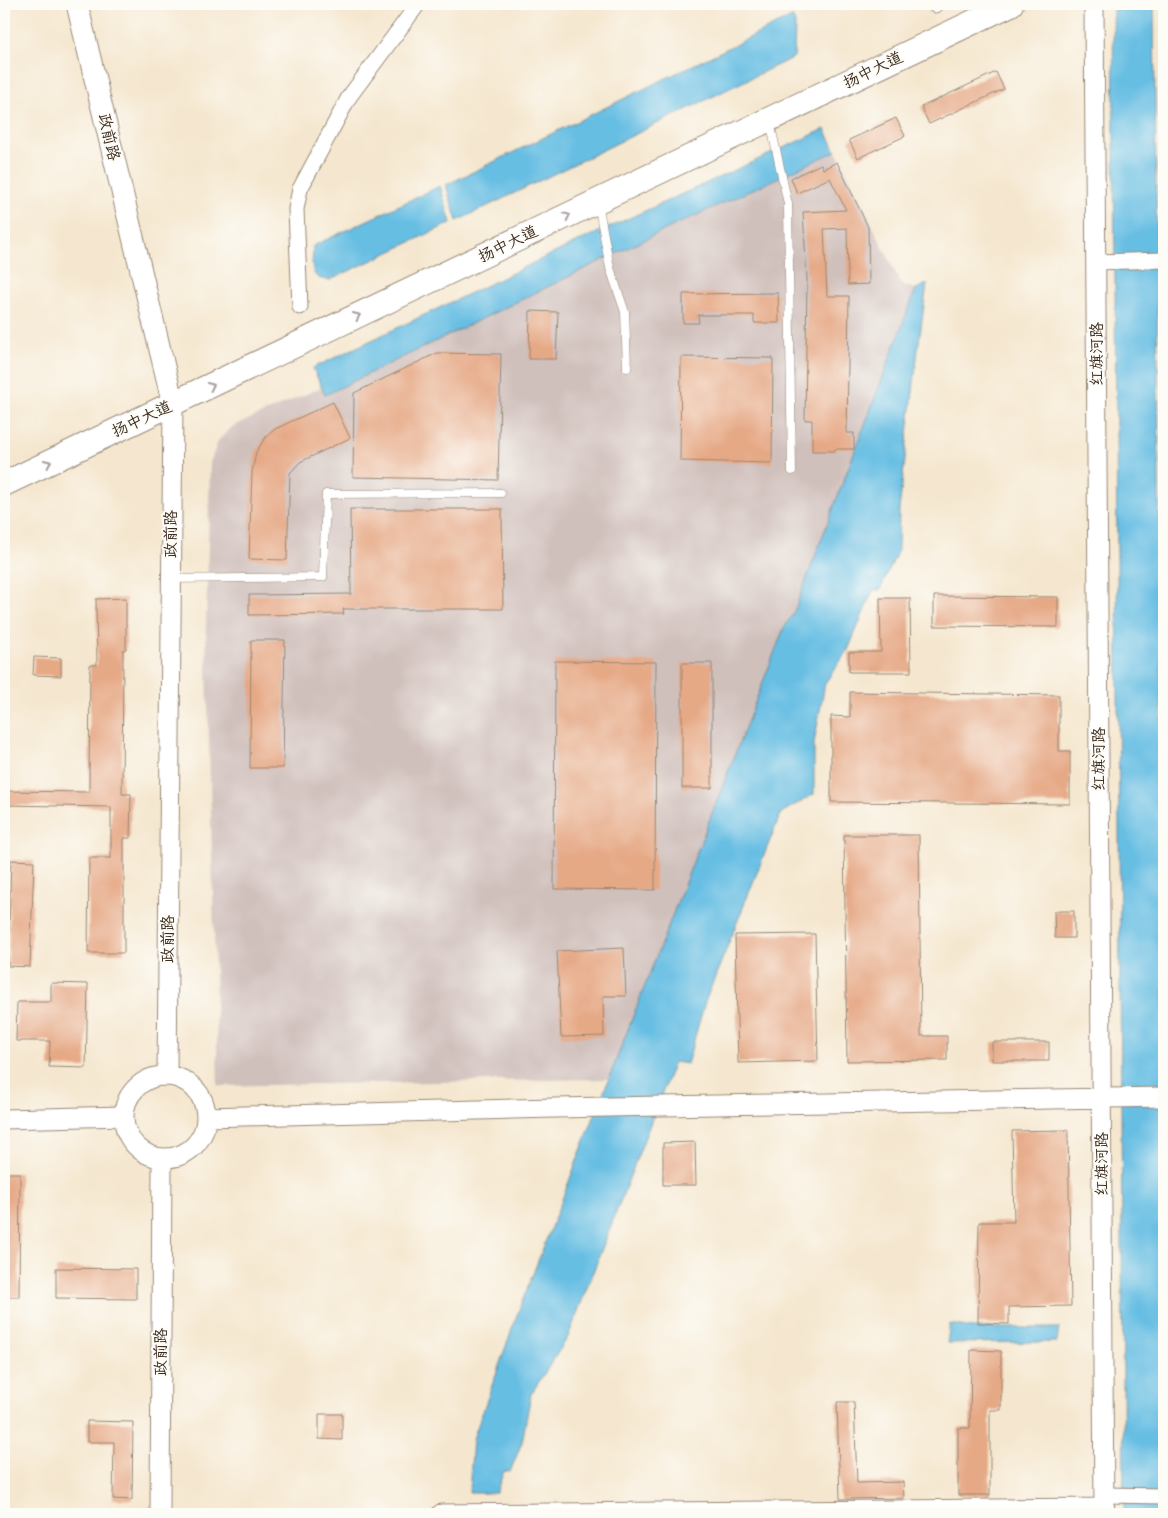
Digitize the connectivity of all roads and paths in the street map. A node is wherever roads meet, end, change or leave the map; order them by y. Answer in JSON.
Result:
{"nodes":[{"id":1,"x":77,"y":4,"type":"edge"},
{"id":2,"x":418,"y":4,"type":"edge"},
{"id":3,"x":973,"y":4,"type":"edge"},
{"id":4,"x":1011,"y":4,"type":"edge"},
{"id":5,"x":1094,"y":4,"type":"edge"},
{"id":6,"x":769,"y":119,"type":"junction"},
{"id":7,"x":598,"y":201,"type":"junction"},
{"id":8,"x":1164,"y":260,"type":"edge"},
{"id":9,"x":1096,"y":262,"type":"junction"},
{"id":10,"x":300,"y":307,"type":"dead end"},
{"id":11,"x":626,"y":368,"type":"dead end"},
{"id":12,"x":171,"y":396,"type":"junction"},
{"id":13,"x":4,"y":466,"type":"edge"},
{"id":14,"x":792,"y":470,"type":"dead end"},
{"id":15,"x":4,"y":484,"type":"edge"},
{"id":16,"x":501,"y":493,"type":"dead end"},
{"id":17,"x":171,"y":579,"type":"junction"},
{"id":18,"x":167,"y":1076,"type":"junction"},
{"id":19,"x":1164,"y":1097,"type":"edge"},
{"id":20,"x":1106,"y":1098,"type":"junction"},
{"id":21,"x":124,"y":1116,"type":"junction"},
{"id":22,"x":207,"y":1117,"type":"junction"},
{"id":23,"x":4,"y":1119,"type":"edge"},
{"id":24,"x":162,"y":1159,"type":"junction"},
{"id":25,"x":1164,"y":1496,"type":"edge"},
{"id":26,"x":1107,"y":1503,"type":"edge"},
{"id":27,"x":1000,"y":1511,"type":"edge"},
{"id":28,"x":636,"y":1513,"type":"edge"},
{"id":29,"x":160,"y":1514,"type":"edge"},
{"id":30,"x":441,"y":1514,"type":"edge"},
{"id":31,"x":508,"y":1514,"type":"edge"}],
"edges":[{"from":1,"to":12,"type":"main road","name":"政前路"},
{"from":2,"to":10,"type":"street"},
{"from":3,"to":12,"type":"main road","name":"扬中大道"},
{"from":4,"to":6,"type":"main road","name":"扬中大道"},
{"from":5,"to":9,"type":"street","name":"红旗河路"},
{"from":6,"to":7,"type":"main road","name":"扬中大道"},
{"from":6,"to":14,"type":"lane"},
{"from":7,"to":11,"type":"lane"},
{"from":12,"to":7,"type":"main road","name":"扬中大道","one_way":true},
{"from":8,"to":9,"type":"street"},
{"from":9,"to":20,"type":"street","name":"红旗河路"},
{"from":12,"to":13,"type":"main road","name":"扬中大道"},
{"from":15,"to":12,"type":"main road","name":"扬中大道","one_way":true},
{"from":12,"to":17,"type":"street","name":"政前路"},
{"from":16,"to":17,"type":"lane"},
{"from":17,"to":18,"type":"street","name":"政前路"},
{"from":18,"to":21,"type":"street"},
{"from":18,"to":22,"type":"street"},
{"from":19,"to":20,"type":"street"},
{"from":20,"to":22,"type":"street"},
{"from":20,"to":26,"type":"street","name":"红旗河路"},
{"from":21,"to":23,"type":"street"},
{"from":21,"to":24,"type":"street"},
{"from":22,"to":24,"type":"street"},
{"from":24,"to":29,"type":"street","name":"政前路"},
{"from":25,"to":26,"type":"street"},
{"from":26,"to":27,"type":"street"},
{"from":27,"to":28,"type":"street"},
{"from":28,"to":31,"type":"street"},
{"from":30,"to":31,"type":"street"}]}
